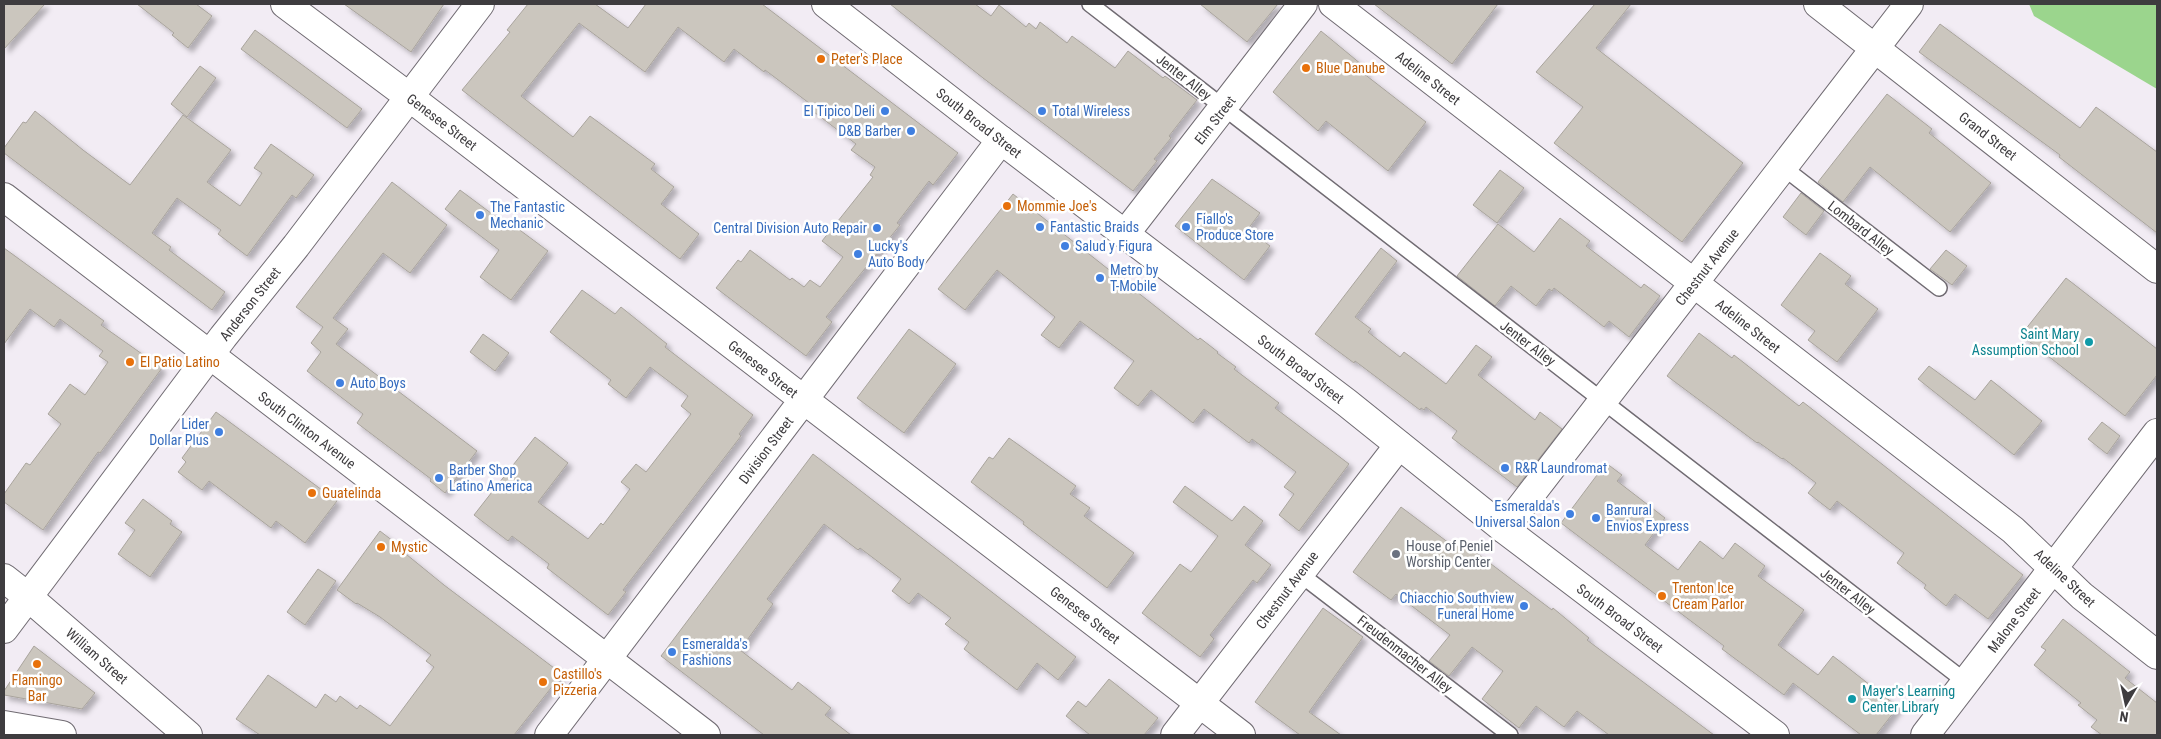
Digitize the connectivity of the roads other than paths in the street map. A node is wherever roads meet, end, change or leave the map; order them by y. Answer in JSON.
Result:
{"nodes":[{"id":1,"x":284,"y":4,"type":"edge"},
{"id":2,"x":480,"y":4,"type":"edge"},
{"id":3,"x":826,"y":4,"type":"edge"},
{"id":4,"x":1090,"y":4,"type":"edge"},
{"id":5,"x":1303,"y":4,"type":"edge"},
{"id":6,"x":1333,"y":4,"type":"edge"},
{"id":7,"x":1818,"y":4,"type":"edge"},
{"id":8,"x":1909,"y":4,"type":"edge"},
{"id":9,"x":1875,"y":48,"type":"junction"},
{"id":10,"x":408,"y":96,"type":"junction"},
{"id":11,"x":1224,"y":108,"type":"junction"},
{"id":12,"x":1002,"y":140,"type":"junction"},
{"id":13,"x":1784,"y":168,"type":"junction"},
{"id":14,"x":4,"y":198,"type":"edge"},
{"id":15,"x":1125,"y":234,"type":"junction"},
{"id":16,"x":2157,"y":269,"type":"edge"},
{"id":17,"x":1694,"y":284,"type":"junction"},
{"id":18,"x":1939,"y":288,"type":"dead end"},
{"id":19,"x":209,"y":356,"type":"junction"},
{"id":20,"x":804,"y":400,"type":"junction"},
{"id":21,"x":1604,"y":401,"type":"junction"},
{"id":22,"x":2157,"y":433,"type":"edge"},
{"id":23,"x":1399,"y":445,"type":"junction"},
{"id":24,"x":1504,"y":529,"type":"junction"},
{"id":25,"x":2053,"y":568,"type":"junction"},
{"id":26,"x":1300,"y":574,"type":"junction"},
{"id":27,"x":4,"y":578,"type":"edge"},
{"id":28,"x":27,"y":596,"type":"junction"},
{"id":29,"x":4,"y":629,"type":"edge"},
{"id":30,"x":2157,"y":655,"type":"edge"},
{"id":31,"x":608,"y":660,"type":"junction"},
{"id":32,"x":1966,"y":682,"type":"junction"},
{"id":33,"x":1199,"y":704,"type":"junction"},
{"id":34,"x":4,"y":725,"type":"edge"},
{"id":35,"x":62,"y":735,"type":"edge"},
{"id":36,"x":188,"y":735,"type":"edge"},
{"id":37,"x":549,"y":735,"type":"edge"},
{"id":38,"x":706,"y":735,"type":"edge"},
{"id":39,"x":1175,"y":735,"type":"edge"},
{"id":40,"x":1241,"y":735,"type":"edge"},
{"id":41,"x":1510,"y":735,"type":"edge"},
{"id":42,"x":1775,"y":735,"type":"edge"},
{"id":43,"x":1925,"y":735,"type":"edge"}],
"edges":[{"from":1,"to":10,"type":"street","name":"Genesee Street"},
{"from":2,"to":10,"type":"street","name":"Anderson Street"},
{"from":3,"to":12,"type":"street","name":"South Broad Street"},
{"from":4,"to":11,"type":"lane","name":"Jenter Alley"},
{"from":5,"to":11,"type":"street","name":"Elm Street"},
{"from":6,"to":17,"type":"street","name":"Adeline Street"},
{"from":7,"to":9,"type":"street","name":"Grand Street"},
{"from":8,"to":9,"type":"street","name":"Chestnut Avenue"},
{"from":9,"to":13,"type":"street","name":"Chestnut Avenue"},
{"from":9,"to":16,"type":"street","name":"Grand Street"},
{"from":10,"to":19,"type":"street","name":"Anderson Street"},
{"from":10,"to":20,"type":"street","name":"Genesee Street"},
{"from":11,"to":15,"type":"street","name":"Elm Street"},
{"from":11,"to":21,"type":"lane","name":"Jenter Alley"},
{"from":12,"to":15,"type":"street","name":"South Broad Street"},
{"from":12,"to":20,"type":"street","name":"Division Street"},
{"from":13,"to":17,"type":"street","name":"Chestnut Avenue"},
{"from":13,"to":18,"type":"lane","name":"Lombard Alley"},
{"from":14,"to":19,"type":"street","name":"South Clinton Avenue"},
{"from":15,"to":23,"type":"street","name":"South Broad Street"},
{"from":17,"to":21,"type":"street","name":"Chestnut Avenue"},
{"from":17,"to":25,"type":"street","name":"Adeline Street"},
{"from":19,"to":28,"type":"street","name":"Anderson Street"},
{"from":19,"to":31,"type":"street","name":"South Clinton Avenue"},
{"from":20,"to":31,"type":"street","name":"Division Street"},
{"from":20,"to":33,"type":"street","name":"Genesee Street"},
{"from":21,"to":24,"type":"street","name":"Chestnut Avenue"},
{"from":21,"to":32,"type":"lane","name":"Jenter Alley"},
{"from":22,"to":25,"type":"street","name":"Malone Street"},
{"from":23,"to":24,"type":"street","name":"South Broad Street"},
{"from":23,"to":26,"type":"street","name":"Chestnut Avenue"},
{"from":24,"to":42,"type":"street","name":"South Broad Street"},
{"from":25,"to":30,"type":"street","name":"Adeline Street"},
{"from":25,"to":32,"type":"street","name":"Malone Street"},
{"from":26,"to":33,"type":"street","name":"Chestnut Avenue"},
{"from":26,"to":41,"type":"lane","name":"Freudenmacher Alley"},
{"from":27,"to":28,"type":"street","name":"William Street"},
{"from":28,"to":29,"type":"street","name":"Anderson Street"},
{"from":28,"to":36,"type":"street","name":"William Street"},
{"from":31,"to":37,"type":"street","name":"Division Street"},
{"from":31,"to":38,"type":"street","name":"South Clinton Avenue"},
{"from":32,"to":43,"type":"street","name":"Malone Street"},
{"from":33,"to":39,"type":"street","name":"Chestnut Avenue"},
{"from":33,"to":40,"type":"street","name":"Genesee Street"},
{"from":34,"to":35,"type":"street"}]}
